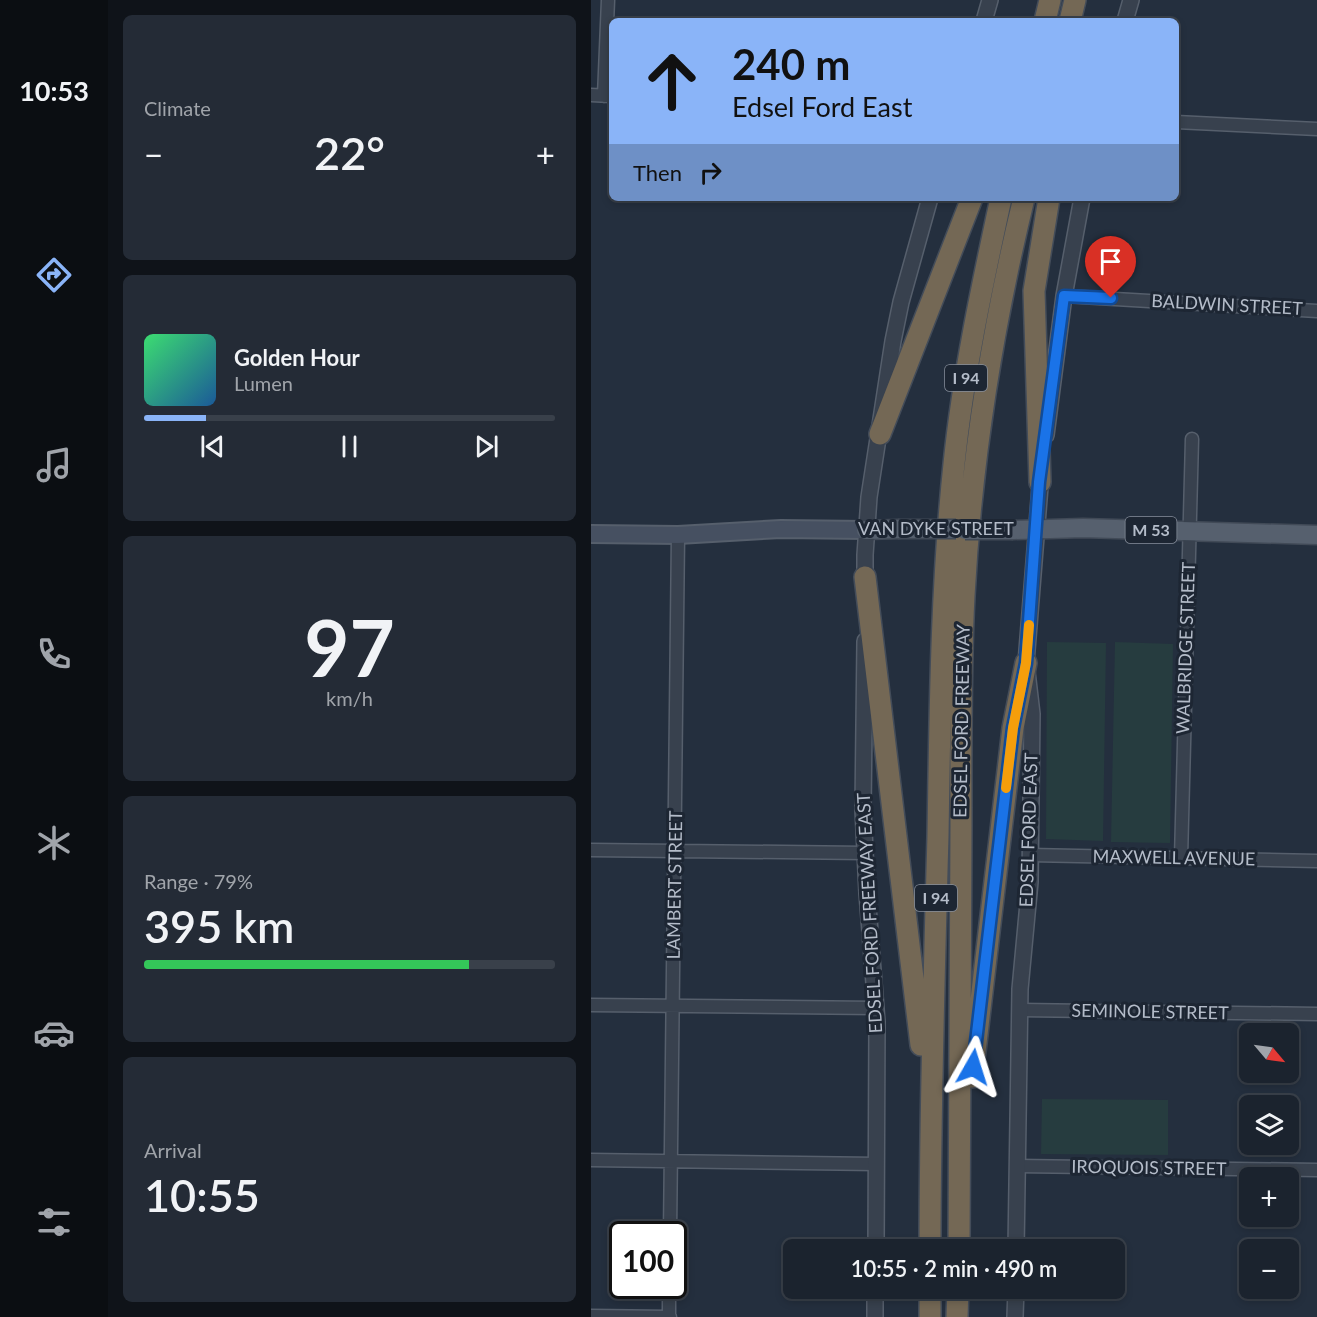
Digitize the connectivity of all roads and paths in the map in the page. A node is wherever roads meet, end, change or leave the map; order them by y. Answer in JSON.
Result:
{"nodes":[{"id":1,"x":608,"y":0,"type":"edge"},
{"id":2,"x":990,"y":0,"type":"edge"},
{"id":3,"x":1050,"y":0,"type":"edge"},
{"id":4,"x":1075,"y":0,"type":"edge"},
{"id":5,"x":1131,"y":0,"type":"edge"},
{"id":6,"x":985,"y":18,"type":"edge"},
{"id":7,"x":1046,"y":18,"type":"edge"},
{"id":8,"x":1071,"y":18,"type":"edge"},
{"id":9,"x":1126,"y":18,"type":"edge"},
{"id":10,"x":602,"y":96,"type":"edge"},
{"id":11,"x":1179,"y":122,"type":"edge"},
{"id":12,"x":1317,"y":129,"type":"edge"},
{"id":13,"x":929,"y":201,"type":"edge"},
{"id":14,"x":971,"y":201,"type":"edge"},
{"id":15,"x":1000,"y":201,"type":"edge"},
{"id":16,"x":1023,"y":201,"type":"edge"},
{"id":17,"x":1049,"y":201,"type":"edge"},
{"id":18,"x":1081,"y":201,"type":"edge"},
{"id":19,"x":1064,"y":296,"type":"junction"},
{"id":20,"x":1317,"y":310,"type":"edge"},
{"id":21,"x":880,"y":434,"type":"junction"},
{"id":22,"x":1192,"y":439,"type":"dead end"},
{"id":23,"x":1039,"y":482,"type":"junction"},
{"id":24,"x":866,"y":530,"type":"junction"},
{"id":25,"x":1037,"y":530,"type":"junction"},
{"id":26,"x":1190,"y":531,"type":"junction"},
{"id":27,"x":591,"y":534,"type":"edge"},
{"id":28,"x":678,"y":535,"type":"junction"},
{"id":29,"x":1317,"y":535,"type":"edge"},
{"id":30,"x":865,"y":577,"type":"junction"},
{"id":31,"x":1026,"y":663,"type":"junction"},
{"id":32,"x":591,"y":850,"type":"edge"},
{"id":33,"x":675,"y":851,"type":"junction"},
{"id":34,"x":865,"y":853,"type":"junction"},
{"id":35,"x":1030,"y":855,"type":"junction"},
{"id":36,"x":1181,"y":858,"type":"junction"},
{"id":37,"x":1317,"y":861,"type":"edge"},
{"id":38,"x":591,"y":1005,"type":"edge"},
{"id":39,"x":673,"y":1006,"type":"junction"},
{"id":40,"x":876,"y":1008,"type":"junction"},
{"id":41,"x":1020,"y":1010,"type":"junction"},
{"id":42,"x":1317,"y":1014,"type":"edge"},
{"id":43,"x":930,"y":1106,"type":"junction"},
{"id":44,"x":591,"y":1160,"type":"edge"},
{"id":45,"x":671,"y":1161,"type":"junction"},
{"id":46,"x":877,"y":1164,"type":"junction"},
{"id":47,"x":1017,"y":1166,"type":"junction"},
{"id":48,"x":1317,"y":1170,"type":"edge"},
{"id":49,"x":960,"y":1179,"type":"junction"},
{"id":50,"x":670,"y":1221,"type":"edge"},
{"id":51,"x":876,"y":1239,"type":"edge"},
{"id":52,"x":930,"y":1239,"type":"edge"},
{"id":53,"x":959,"y":1239,"type":"edge"},
{"id":54,"x":1016,"y":1239,"type":"edge"},
{"id":55,"x":669,"y":1299,"type":"edge"},
{"id":56,"x":875,"y":1299,"type":"edge"},
{"id":57,"x":930,"y":1299,"type":"edge"},
{"id":58,"x":958,"y":1299,"type":"edge"},
{"id":59,"x":1016,"y":1299,"type":"edge"},
{"id":60,"x":591,"y":1316,"type":"edge"},
{"id":61,"x":669,"y":1317,"type":"edge"},
{"id":62,"x":875,"y":1317,"type":"edge"},
{"id":63,"x":930,"y":1317,"type":"edge"},
{"id":64,"x":957,"y":1317,"type":"edge"},
{"id":65,"x":1015,"y":1317,"type":"edge"}],
"edges":[{"from":1,"to":10,"type":"street"},
{"from":2,"to":6,"type":"street"},
{"from":3,"to":7,"type":"highway"},
{"from":4,"to":8,"type":"highway"},
{"from":5,"to":9,"type":"street"},
{"from":11,"to":12,"type":"street"},
{"from":13,"to":21,"type":"street"},
{"from":14,"to":21,"type":"highway"},
{"from":15,"to":43,"type":"highway","name":"EDSEL FORD FREEWAY","number":"I 94"},
{"from":16,"to":49,"type":"highway","name":"EDSEL FORD FREEWAY","number":"I 94"},
{"from":17,"to":23,"type":"highway"},
{"from":18,"to":19,"type":"street","name":"EDSEL FORD EAST"},
{"from":19,"to":20,"type":"street","name":"BALDWIN STREET"},
{"from":19,"to":23,"type":"street","name":"EDSEL FORD EAST"},
{"from":21,"to":24,"type":"street","name":"EDSEL FORD FREEWAY EAST"},
{"from":22,"to":26,"type":"street","name":"WALBRIDGE STREET"},
{"from":23,"to":25,"type":"street","name":"EDSEL FORD EAST"},
{"from":24,"to":25,"type":"main road","name":"VAN DYKE STREET","number":"M 53","bridge":true},
{"from":24,"to":28,"type":"main road","name":"VAN DYKE STREET","number":"M 53"},
{"from":24,"to":30,"type":"street","name":"EDSEL FORD FREEWAY EAST"},
{"from":25,"to":26,"type":"main road","name":"VAN DYKE STREET","number":"M 53"},
{"from":25,"to":31,"type":"street","name":"EDSEL FORD EAST"},
{"from":26,"to":29,"type":"main road","name":"VAN DYKE STREET","number":"M 53"},
{"from":26,"to":36,"type":"street","name":"WALBRIDGE STREET"},
{"from":27,"to":28,"type":"main road","name":"VAN DYKE STREET","number":"M 53"},
{"from":28,"to":33,"type":"street","name":"LAMBERT STREET"},
{"from":30,"to":34,"type":"street","name":"EDSEL FORD FREEWAY EAST"},
{"from":30,"to":43,"type":"highway"},
{"from":31,"to":35,"type":"street","name":"EDSEL FORD EAST"},
{"from":31,"to":49,"type":"highway"},
{"from":32,"to":33,"type":"street"},
{"from":33,"to":34,"type":"street"},
{"from":33,"to":39,"type":"street","name":"LAMBERT STREET"},
{"from":34,"to":40,"type":"street","name":"EDSEL FORD FREEWAY EAST"},
{"from":35,"to":36,"type":"street","name":"MAXWELL AVENUE"},
{"from":35,"to":41,"type":"street","name":"EDSEL FORD EAST"},
{"from":36,"to":37,"type":"street","name":"MAXWELL AVENUE"},
{"from":38,"to":39,"type":"street"},
{"from":39,"to":40,"type":"street"},
{"from":39,"to":45,"type":"street","name":"LAMBERT STREET"},
{"from":40,"to":46,"type":"street","name":"EDSEL FORD FREEWAY EAST"},
{"from":41,"to":42,"type":"street","name":"SEMINOLE STREET"},
{"from":41,"to":47,"type":"street","name":"EDSEL FORD EAST"},
{"from":43,"to":52,"type":"highway","name":"EDSEL FORD FREEWAY","number":"I 94"},
{"from":44,"to":45,"type":"street"},
{"from":45,"to":46,"type":"street"},
{"from":45,"to":50,"type":"street","name":"LAMBERT STREET"},
{"from":46,"to":51,"type":"street","name":"EDSEL FORD FREEWAY EAST"},
{"from":47,"to":48,"type":"street","name":"IROQUOIS STREET"},
{"from":47,"to":54,"type":"street","name":"EDSEL FORD EAST"},
{"from":49,"to":53,"type":"highway","name":"EDSEL FORD FREEWAY","number":"I 94"},
{"from":55,"to":61,"type":"street"},
{"from":56,"to":62,"type":"street"},
{"from":57,"to":63,"type":"highway"},
{"from":58,"to":64,"type":"highway"},
{"from":59,"to":65,"type":"street"},
{"from":60,"to":61,"type":"street"}]}
